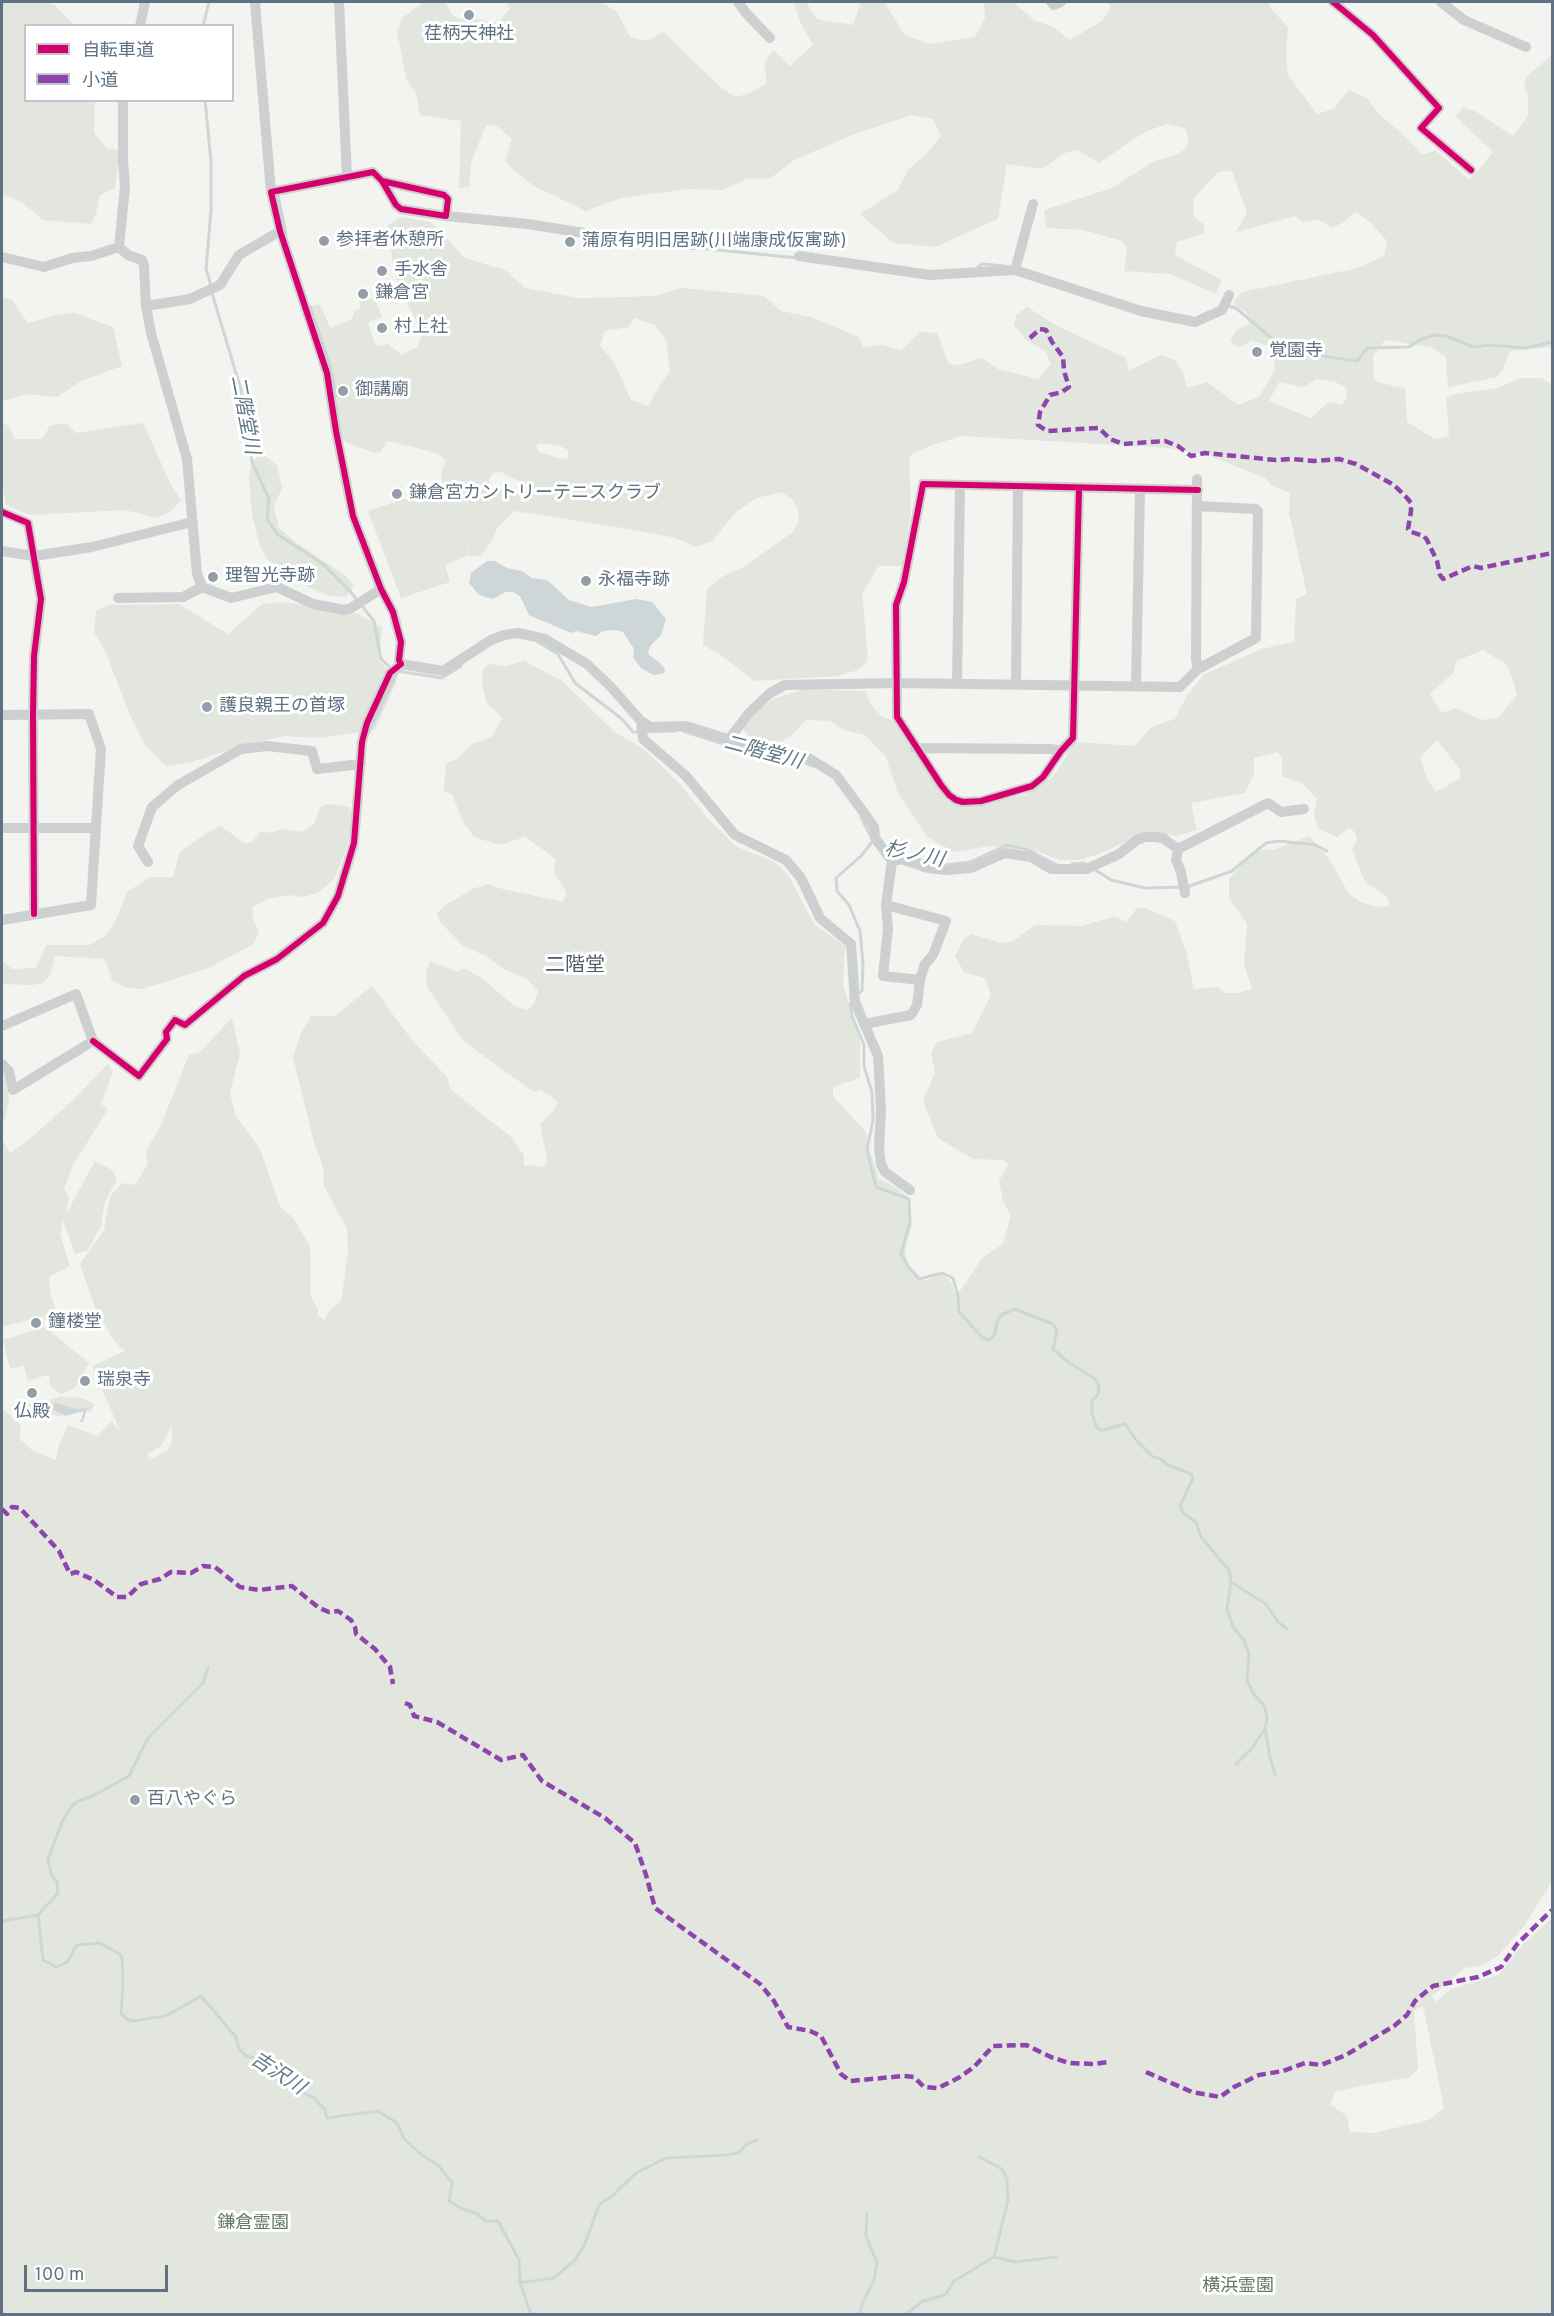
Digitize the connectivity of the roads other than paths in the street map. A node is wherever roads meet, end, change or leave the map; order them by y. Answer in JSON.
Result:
{"nodes":[{"id":1,"x":145,"y":2,"type":"edge"},
{"id":2,"x":255,"y":2,"type":"edge"},
{"id":3,"x":339,"y":2,"type":"edge"},
{"id":4,"x":738,"y":2,"type":"edge"},
{"id":5,"x":1052,"y":2,"type":"edge"},
{"id":6,"x":1061,"y":2,"type":"edge"},
{"id":7,"x":1333,"y":2,"type":"edge"},
{"id":8,"x":1441,"y":2,"type":"edge"},
{"id":9,"x":140,"y":24,"type":"edge"},
{"id":10,"x":770,"y":38,"type":"dead end"},
{"id":11,"x":1526,"y":47,"type":"dead end"},
{"id":12,"x":123,"y":102,"type":"edge"},
{"id":13,"x":1471,"y":170,"type":"dead end"},
{"id":14,"x":347,"y":177,"type":"junction"},
{"id":15,"x":382,"y":182,"type":"junction"},
{"id":16,"x":272,"y":192,"type":"junction"},
{"id":17,"x":1033,"y":204,"type":"dead end"},
{"id":18,"x":446,"y":216,"type":"junction"},
{"id":19,"x":280,"y":231,"type":"junction"},
{"id":20,"x":590,"y":234,"type":"dead end"},
{"id":21,"x":119,"y":247,"type":"junction"},
{"id":22,"x":2,"y":256,"type":"edge"},
{"id":23,"x":799,"y":256,"type":"dead end"},
{"id":24,"x":1015,"y":270,"type":"junction"},
{"id":25,"x":1229,"y":295,"type":"dead end"},
{"id":26,"x":146,"y":306,"type":"junction"},
{"id":27,"x":960,"y":485,"type":"junction"},
{"id":28,"x":1018,"y":486,"type":"junction"},
{"id":29,"x":1079,"y":488,"type":"junction"},
{"id":30,"x":1140,"y":489,"type":"junction"},
{"id":31,"x":1197,"y":506,"type":"junction"},
{"id":32,"x":2,"y":512,"type":"edge"},
{"id":33,"x":192,"y":522,"type":"junction"},
{"id":34,"x":2,"y":551,"type":"edge"},
{"id":35,"x":34,"y":556,"type":"junction"},
{"id":36,"x":202,"y":587,"type":"junction"},
{"id":37,"x":381,"y":589,"type":"junction"},
{"id":38,"x":118,"y":598,"type":"dead end"},
{"id":39,"x":401,"y":664,"type":"junction"},
{"id":40,"x":1198,"y":669,"type":"junction"},
{"id":41,"x":898,"y":682,"type":"junction"},
{"id":42,"x":957,"y":684,"type":"junction"},
{"id":43,"x":1016,"y":685,"type":"junction"},
{"id":44,"x":1076,"y":686,"type":"junction"},
{"id":45,"x":1136,"y":686,"type":"junction"},
{"id":46,"x":2,"y":715,"type":"edge"},
{"id":47,"x":33,"y":715,"type":"junction"},
{"id":48,"x":641,"y":721,"type":"junction"},
{"id":49,"x":729,"y":739,"type":"junction"},
{"id":50,"x":915,"y":748,"type":"junction"},
{"id":51,"x":1061,"y":751,"type":"junction"},
{"id":52,"x":361,"y":764,"type":"junction"},
{"id":53,"x":1304,"y":809,"type":"dead end"},
{"id":54,"x":2,"y":828,"type":"edge"},
{"id":55,"x":34,"y":828,"type":"junction"},
{"id":56,"x":96,"y":828,"type":"junction"},
{"id":57,"x":1178,"y":849,"type":"junction"},
{"id":58,"x":888,"y":856,"type":"junction"},
{"id":59,"x":148,"y":862,"type":"dead end"},
{"id":60,"x":1185,"y":893,"type":"dead end"},
{"id":61,"x":886,"y":905,"type":"junction"},
{"id":62,"x":34,"y":914,"type":"junction"},
{"id":63,"x":2,"y":920,"type":"edge"},
{"id":64,"x":920,"y":980,"type":"junction"},
{"id":65,"x":864,"y":1024,"type":"junction"},
{"id":66,"x":2,"y":1026,"type":"edge"},
{"id":67,"x":93,"y":1041,"type":"junction"},
{"id":68,"x":2,"y":1064,"type":"edge"},
{"id":69,"x":910,"y":1190,"type":"dead end"}],
"edges":[{"from":1,"to":9,"type":"street"},
{"from":2,"to":16,"type":"street"},
{"from":3,"to":14,"type":"street"},
{"from":4,"to":10,"type":"street"},
{"from":5,"to":6,"type":"street"},
{"from":7,"to":13,"type":"street"},
{"from":8,"to":11,"type":"street"},
{"from":12,"to":21,"type":"street"},
{"from":14,"to":15,"type":"street"},
{"from":14,"to":16,"type":"street"},
{"from":15,"to":18,"type":"street"},
{"from":15,"to":18,"type":"street"},
{"from":16,"to":19,"type":"street"},
{"from":17,"to":24,"type":"street"},
{"from":18,"to":20,"type":"street"},
{"from":19,"to":26,"type":"street"},
{"from":19,"to":37,"type":"street"},
{"from":21,"to":22,"type":"street"},
{"from":21,"to":26,"type":"street"},
{"from":23,"to":24,"type":"street"},
{"from":24,"to":25,"type":"street"},
{"from":26,"to":33,"type":"street"},
{"from":27,"to":28,"type":"street"},
{"from":27,"to":41,"type":"street"},
{"from":27,"to":42,"type":"street"},
{"from":28,"to":29,"type":"street"},
{"from":28,"to":43,"type":"street"},
{"from":29,"to":30,"type":"street"},
{"from":29,"to":44,"type":"street"},
{"from":30,"to":31,"type":"street"},
{"from":30,"to":45,"type":"street"},
{"from":31,"to":40,"type":"street"},
{"from":31,"to":40,"type":"street"},
{"from":32,"to":35,"type":"street"},
{"from":33,"to":35,"type":"street"},
{"from":33,"to":36,"type":"street"},
{"from":34,"to":35,"type":"street"},
{"from":35,"to":47,"type":"street"},
{"from":36,"to":37,"type":"street"},
{"from":36,"to":38,"type":"street"},
{"from":37,"to":39,"type":"street"},
{"from":39,"to":48,"type":"street"},
{"from":39,"to":52,"type":"street"},
{"from":40,"to":45,"type":"street"},
{"from":41,"to":42,"type":"street"},
{"from":41,"to":49,"type":"street"},
{"from":41,"to":50,"type":"street"},
{"from":42,"to":43,"type":"street"},
{"from":43,"to":44,"type":"street"},
{"from":44,"to":45,"type":"street"},
{"from":44,"to":51,"type":"street"},
{"from":46,"to":47,"type":"street"},
{"from":47,"to":55,"type":"street"},
{"from":47,"to":56,"type":"street"},
{"from":48,"to":49,"type":"street"},
{"from":48,"to":65,"type":"street"},
{"from":49,"to":58,"type":"street"},
{"from":50,"to":51,"type":"street"},
{"from":50,"to":51,"type":"street"},
{"from":52,"to":59,"type":"street"},
{"from":52,"to":67,"type":"street"},
{"from":53,"to":57,"type":"street"},
{"from":54,"to":55,"type":"street"},
{"from":55,"to":56,"type":"street"},
{"from":55,"to":62,"type":"street"},
{"from":56,"to":62,"type":"street"},
{"from":57,"to":58,"type":"street"},
{"from":57,"to":60,"type":"street"},
{"from":58,"to":61,"type":"street"},
{"from":61,"to":64,"type":"street"},
{"from":61,"to":64,"type":"street"},
{"from":62,"to":63,"type":"street"},
{"from":64,"to":65,"type":"street"},
{"from":65,"to":69,"type":"street"},
{"from":66,"to":67,"type":"street"},
{"from":67,"to":68,"type":"street"}]}
